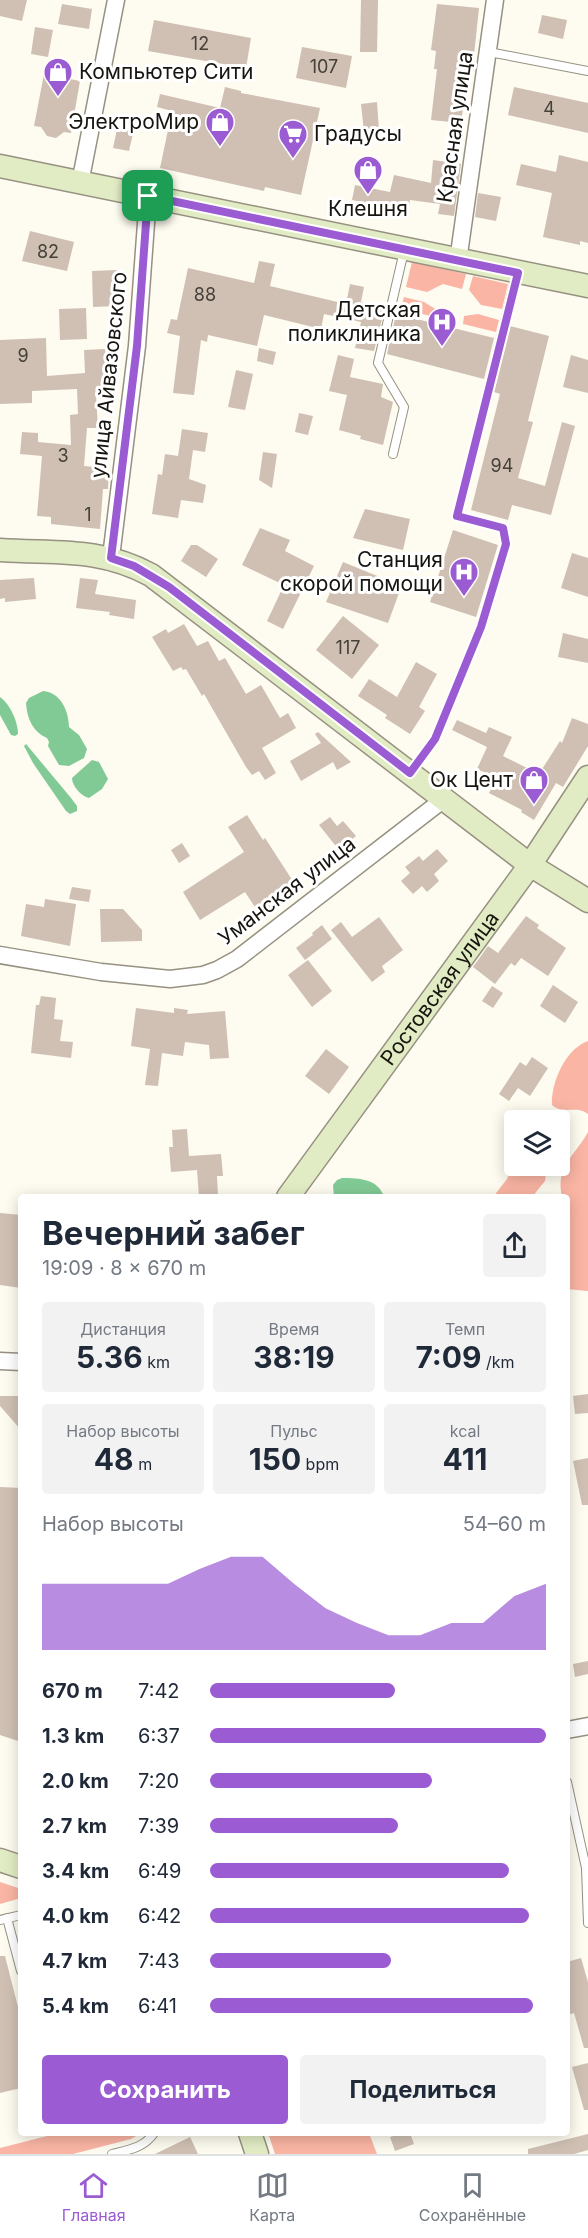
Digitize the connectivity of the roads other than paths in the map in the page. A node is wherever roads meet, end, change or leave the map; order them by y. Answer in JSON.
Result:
{"nodes":[{"id":1,"x":116,"y":0,"type":"edge"},
{"id":2,"x":495,"y":0,"type":"edge"},
{"id":3,"x":489,"y":51,"type":"junction"},
{"id":4,"x":588,"y":70,"type":"edge"},
{"id":5,"x":0,"y":166,"type":"edge"},
{"id":6,"x":80,"y":183,"type":"junction"},
{"id":7,"x":148,"y":196,"type":"junction"},
{"id":8,"x":404,"y":250,"type":"junction"},
{"id":9,"x":458,"y":261,"type":"junction"},
{"id":10,"x":518,"y":273,"type":"junction"},
{"id":11,"x":588,"y":286,"type":"edge"},
{"id":12,"x":393,"y":454,"type":"dead end"},
{"id":13,"x":0,"y":550,"type":"edge"},
{"id":14,"x":111,"y":558,"type":"junction"},
{"id":15,"x":410,"y":773,"type":"junction"},
{"id":16,"x":588,"y":777,"type":"edge"},
{"id":17,"x":444,"y":799,"type":"junction"},
{"id":18,"x":530,"y":865,"type":"junction"},
{"id":19,"x":588,"y":901,"type":"edge"},
{"id":20,"x":0,"y":955,"type":"edge"},
{"id":21,"x":290,"y":1194,"type":"edge"},
{"id":22,"x":0,"y":1361,"type":"edge"},
{"id":23,"x":18,"y":1362,"type":"edge"},
{"id":24,"x":588,"y":1726,"type":"edge"},
{"id":25,"x":570,"y":1729,"type":"edge"},
{"id":26,"x":570,"y":1796,"type":"edge"},
{"id":27,"x":4,"y":1919,"type":"edge"},
{"id":28,"x":588,"y":1923,"type":"edge"},
{"id":29,"x":18,"y":1962,"type":"edge"},
{"id":30,"x":151,"y":2136,"type":"edge"},
{"id":31,"x":251,"y":2136,"type":"edge"},
{"id":32,"x":112,"y":2154,"type":"edge"},
{"id":33,"x":257,"y":2154,"type":"edge"}],
"edges":[{"from":1,"to":6,"type":"street"},
{"from":2,"to":3,"type":"street","name":"Красная улица"},
{"from":3,"to":4,"type":"lane"},
{"from":3,"to":9,"type":"street","name":"Красная улица"},
{"from":5,"to":6,"type":"street"},
{"from":6,"to":7,"type":"street"},
{"from":7,"to":8,"type":"street"},
{"from":7,"to":14,"type":"street","name":"улица Айвазовского"},
{"from":8,"to":9,"type":"street"},
{"from":8,"to":12,"type":"lane"},
{"from":9,"to":10,"type":"street"},
{"from":10,"to":11,"type":"street"},
{"from":10,"to":15,"type":"lane"},
{"from":13,"to":14,"type":"street"},
{"from":14,"to":15,"type":"street"},
{"from":15,"to":17,"type":"street"},
{"from":16,"to":18,"type":"street","name":"Ростовская улица"},
{"from":17,"to":18,"type":"street"},
{"from":17,"to":20,"type":"street","name":"Уманская улица"},
{"from":18,"to":19,"type":"street"},
{"from":18,"to":21,"type":"street","name":"Ростовская улица"},
{"from":22,"to":23,"type":"street"},
{"from":24,"to":25,"type":"street"},
{"from":26,"to":28,"type":"lane"},
{"from":27,"to":29,"type":"lane"},
{"from":30,"to":32,"type":"lane"},
{"from":31,"to":33,"type":"street"}]}
